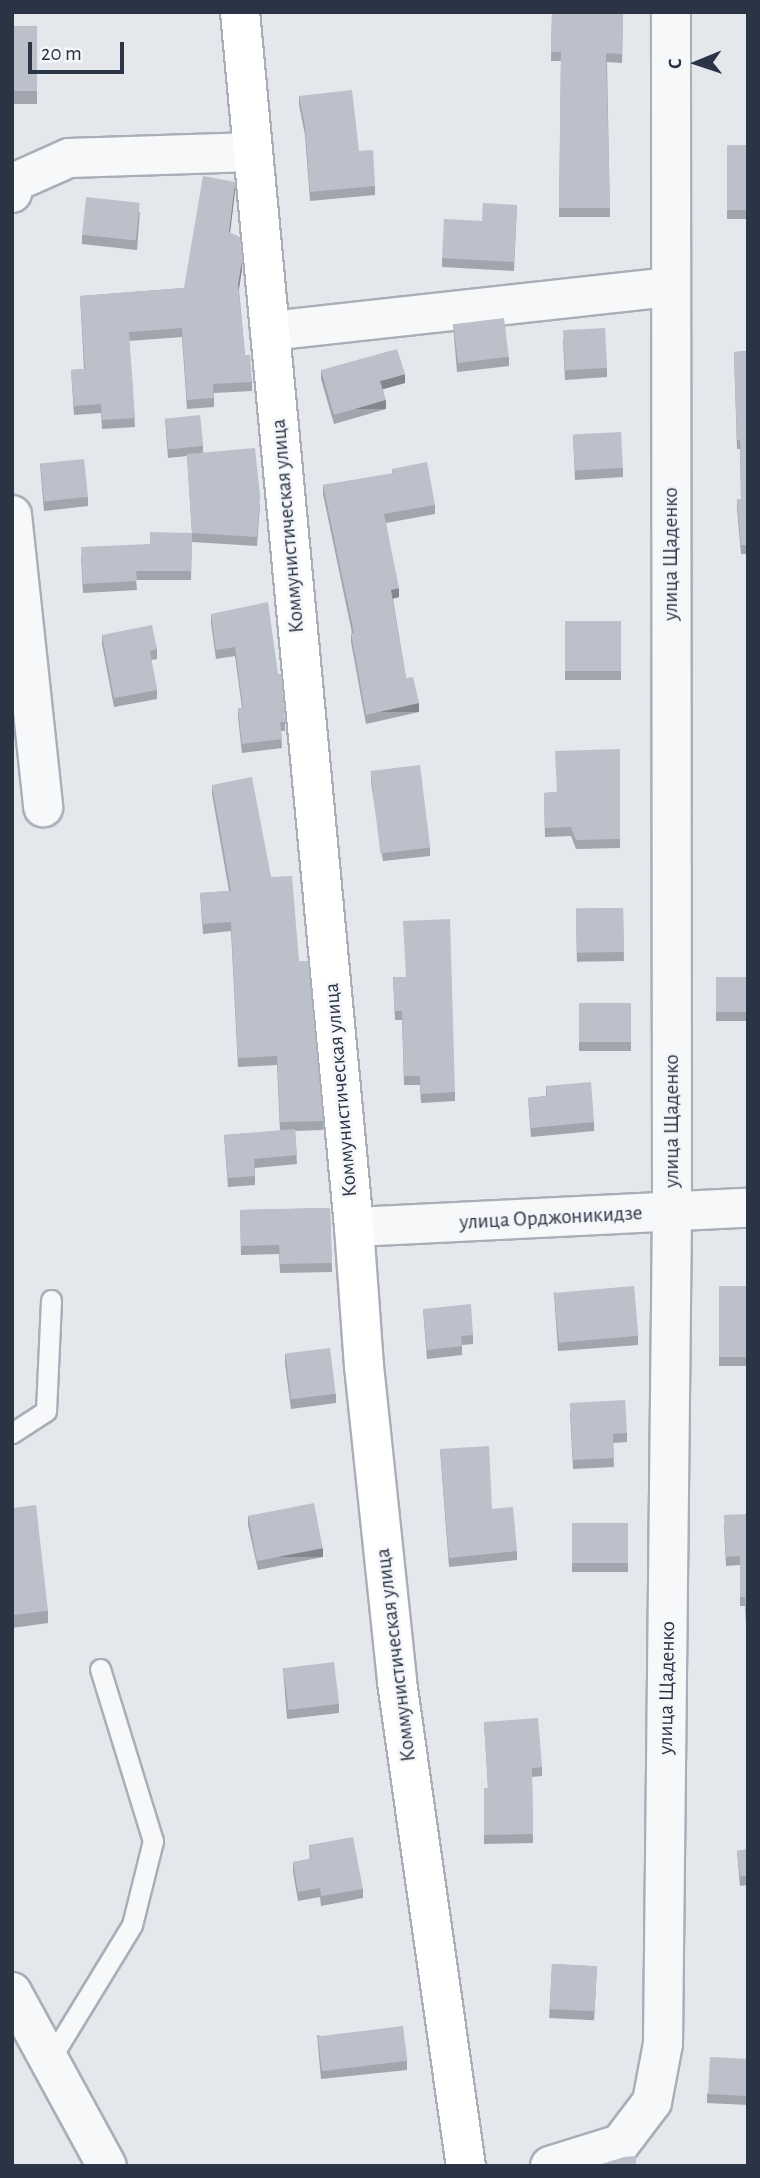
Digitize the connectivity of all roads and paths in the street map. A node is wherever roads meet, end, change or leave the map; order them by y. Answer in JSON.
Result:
{"nodes":[{"id":1,"x":240,"y":12,"type":"edge"},
{"id":2,"x":671,"y":12,"type":"edge"},
{"id":3,"x":253,"y":152,"type":"junction"},
{"id":4,"x":12,"y":193,"type":"edge"},
{"id":5,"x":670,"y":287,"type":"junction"},
{"id":6,"x":270,"y":331,"type":"junction"},
{"id":7,"x":12,"y":515,"type":"edge"},
{"id":8,"x":43,"y":807,"type":"dead end"},
{"id":9,"x":748,"y":1209,"type":"edge"},
{"id":10,"x":672,"y":1212,"type":"junction"},
{"id":11,"x":354,"y":1227,"type":"junction"},
{"id":12,"x":51,"y":1300,"type":"dead end"},
{"id":13,"x":12,"y":1433,"type":"edge"},
{"id":14,"x":100,"y":1669,"type":"dead end"},
{"id":15,"x":12,"y":1992,"type":"edge"},
{"id":16,"x":49,"y":2061,"type":"junction"},
{"id":17,"x":107,"y":2166,"type":"edge"},
{"id":18,"x":466,"y":2166,"type":"edge"},
{"id":19,"x":550,"y":2166,"type":"edge"}],
"edges":[{"from":1,"to":3,"type":"street","name":"Коммунистическая улица"},
{"from":2,"to":5,"type":"street","name":"улица Щаденко"},
{"from":3,"to":4,"type":"street"},
{"from":3,"to":6,"type":"street","name":"Коммунистическая улица"},
{"from":5,"to":6,"type":"street"},
{"from":5,"to":10,"type":"street","name":"улица Щаденко"},
{"from":6,"to":11,"type":"street","name":"Коммунистическая улица"},
{"from":7,"to":8,"type":"street"},
{"from":9,"to":10,"type":"street","name":"улица Орджоникидзе"},
{"from":10,"to":11,"type":"street","name":"улица Орджоникидзе"},
{"from":10,"to":19,"type":"street","name":"улица Щаденко"},
{"from":11,"to":18,"type":"street","name":"Коммунистическая улица"},
{"from":12,"to":13,"type":"lane"},
{"from":14,"to":16,"type":"lane"},
{"from":15,"to":16,"type":"street"},
{"from":16,"to":17,"type":"street"}]}
